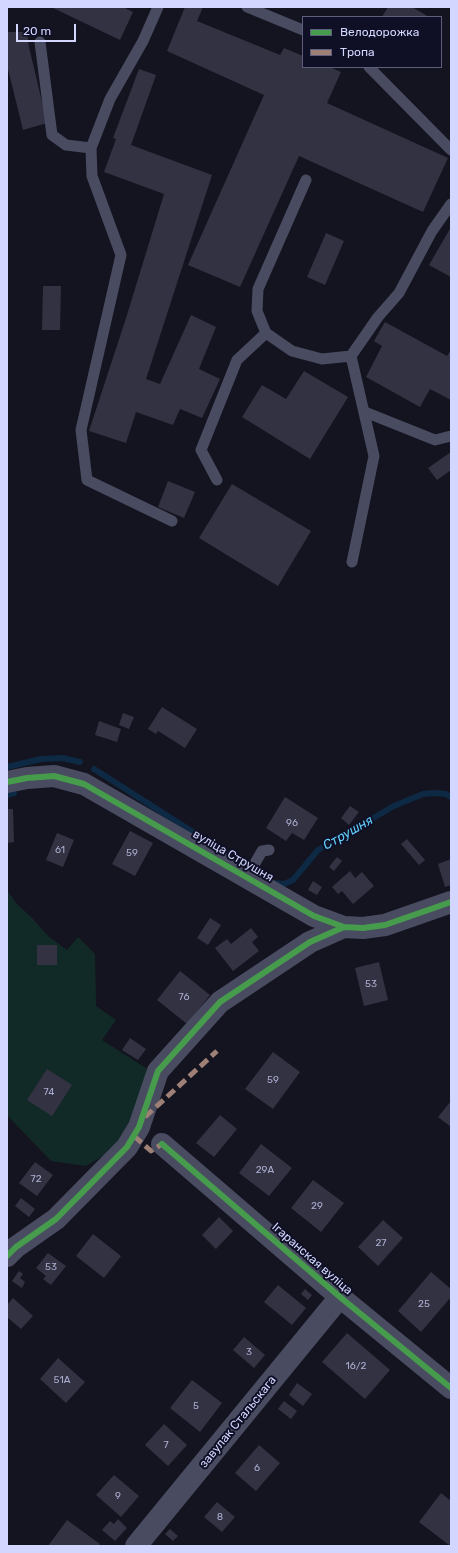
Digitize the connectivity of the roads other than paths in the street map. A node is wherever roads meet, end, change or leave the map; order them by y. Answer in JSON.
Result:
{"nodes":[{"id":1,"x":158,"y":7,"type":"edge"},
{"id":2,"x":248,"y":7,"type":"edge"},
{"id":3,"x":302,"y":30,"type":"edge"},
{"id":4,"x":40,"y":42,"type":"dead end"},
{"id":5,"x":370,"y":68,"type":"edge"},
{"id":6,"x":92,"y":148,"type":"junction"},
{"id":7,"x":451,"y":150,"type":"edge"},
{"id":8,"x":306,"y":180,"type":"dead end"},
{"id":9,"x":451,"y":204,"type":"edge"},
{"id":10,"x":266,"y":333,"type":"junction"},
{"id":11,"x":351,"y":356,"type":"junction"},
{"id":12,"x":365,"y":412,"type":"junction"},
{"id":13,"x":451,"y":436,"type":"edge"},
{"id":14,"x":217,"y":480,"type":"dead end"},
{"id":15,"x":172,"y":521,"type":"dead end"},
{"id":16,"x":352,"y":562,"type":"dead end"},
{"id":17,"x":7,"y":782,"type":"edge"},
{"id":18,"x":269,"y":850,"type":"dead end"},
{"id":19,"x":247,"y":877,"type":"junction"},
{"id":20,"x":451,"y":902,"type":"edge"},
{"id":21,"x":344,"y":927,"type":"junction"},
{"id":22,"x":162,"y":1144,"type":"dead end"},
{"id":23,"x":7,"y":1256,"type":"edge"},
{"id":24,"x":340,"y":1297,"type":"junction"},
{"id":25,"x":451,"y":1388,"type":"edge"},
{"id":26,"x":136,"y":1546,"type":"edge"}],
"edges":[{"from":1,"to":6,"type":"lane"},
{"from":2,"to":3,"type":"lane"},
{"from":4,"to":6,"type":"lane"},
{"from":5,"to":7,"type":"lane"},
{"from":6,"to":15,"type":"lane"},
{"from":8,"to":10,"type":"lane"},
{"from":9,"to":11,"type":"lane"},
{"from":10,"to":11,"type":"lane"},
{"from":10,"to":14,"type":"lane"},
{"from":11,"to":12,"type":"lane"},
{"from":12,"to":13,"type":"lane"},
{"from":12,"to":16,"type":"lane"},
{"from":17,"to":19,"type":"street","name":"вуліца Струшня"},
{"from":18,"to":19,"type":"lane"},
{"from":19,"to":21,"type":"street","name":"вуліца Струшня"},
{"from":20,"to":21,"type":"street","name":"вуліца Струшня"},
{"from":21,"to":23,"type":"street"},
{"from":22,"to":24,"type":"street","name":"Ігаранская вуліца"},
{"from":24,"to":25,"type":"street","name":"Ігаранская вуліца"},
{"from":24,"to":26,"type":"street","name":"завулак Стальскага"}]}
